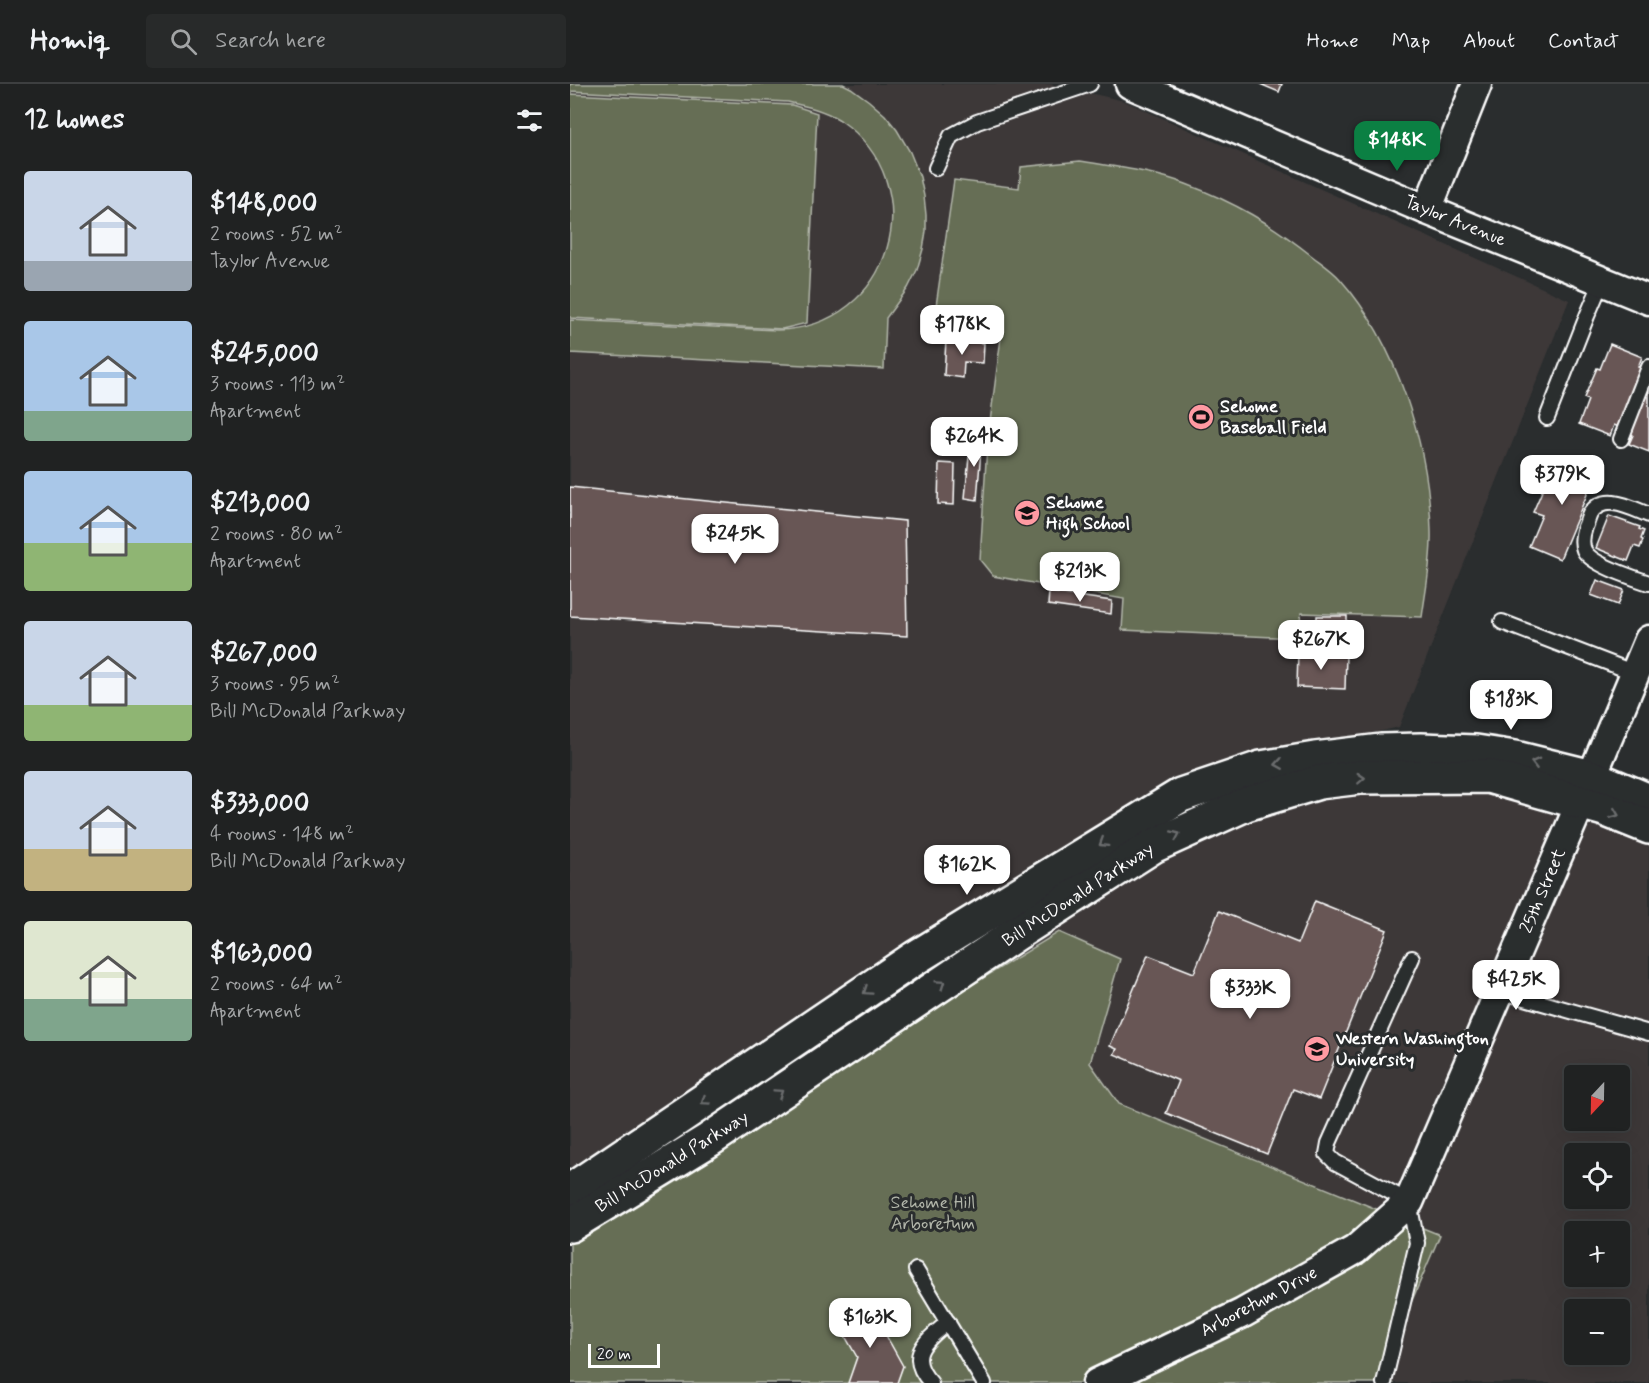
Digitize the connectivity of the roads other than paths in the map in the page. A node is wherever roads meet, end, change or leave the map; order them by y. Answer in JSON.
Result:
{"nodes":[{"id":1,"x":1090,"y":84,"type":"edge"},
{"id":2,"x":1130,"y":84,"type":"edge"},
{"id":3,"x":1477,"y":84,"type":"edge"},
{"id":4,"x":936,"y":168,"type":"dead end"},
{"id":5,"x":1427,"y":210,"type":"junction"},
{"id":6,"x":1602,"y":281,"type":"junction"},
{"id":7,"x":1649,"y":300,"type":"edge"},
{"id":8,"x":1649,"y":367,"type":"edge"},
{"id":9,"x":1546,"y":418,"type":"dead end"},
{"id":10,"x":1621,"y":439,"type":"dead end"},
{"id":11,"x":1649,"y":515,"type":"edge"},
{"id":12,"x":1649,"y":584,"type":"edge"},
{"id":13,"x":1502,"y":622,"type":"dead end"},
{"id":14,"x":1649,"y":640,"type":"edge"},
{"id":15,"x":1635,"y":673,"type":"junction"},
{"id":16,"x":1586,"y":790,"type":"junction"},
{"id":17,"x":1649,"y":801,"type":"edge"},
{"id":18,"x":1649,"y":827,"type":"edge"},
{"id":19,"x":1412,"y":958,"type":"dead end"},
{"id":20,"x":1500,"y":991,"type":"junction"},
{"id":21,"x":1649,"y":1033,"type":"edge"},
{"id":22,"x":570,"y":1191,"type":"edge"},
{"id":23,"x":1409,"y":1202,"type":"junction"},
{"id":24,"x":570,"y":1225,"type":"edge"},
{"id":25,"x":916,"y":1270,"type":"dead end"},
{"id":26,"x":948,"y":1322,"type":"junction"},
{"id":27,"x":978,"y":1381,"type":"edge"},
{"id":28,"x":931,"y":1383,"type":"edge"},
{"id":29,"x":1097,"y":1383,"type":"edge"},
{"id":30,"x":1384,"y":1383,"type":"edge"}],
"edges":[{"from":1,"to":4,"type":"lane"},
{"from":2,"to":5,"type":"street","name":"Taylor Avenue"},
{"from":3,"to":5,"type":"street"},
{"from":5,"to":6,"type":"street","name":"Taylor Avenue"},
{"from":6,"to":7,"type":"street","name":"Taylor Avenue"},
{"from":6,"to":9,"type":"lane"},
{"from":8,"to":10,"type":"lane"},
{"from":11,"to":12,"type":"lane"},
{"from":13,"to":15,"type":"lane"},
{"from":14,"to":15,"type":"street","name":"25th Street"},
{"from":15,"to":16,"type":"street","name":"25th Street"},
{"from":16,"to":17,"type":"main road","name":"Bill McDonald Parkway"},
{"from":16,"to":18,"type":"main road","name":"Bill McDonald Parkway","one_way":true},
{"from":16,"to":20,"type":"street","name":"25th Street"},
{"from":16,"to":22,"type":"main road","name":"Bill McDonald Parkway","one_way":true},
{"from":24,"to":16,"type":"main road","name":"Bill McDonald Parkway","one_way":true},
{"from":19,"to":23,"type":"lane"},
{"from":20,"to":21,"type":"lane"},
{"from":20,"to":23,"type":"street","name":"25th Street"},
{"from":23,"to":29,"type":"street","name":"Arboretum Drive"},
{"from":23,"to":30,"type":"lane"},
{"from":25,"to":26,"type":"lane"},
{"from":26,"to":27,"type":"lane"},
{"from":26,"to":28,"type":"lane"}]}
